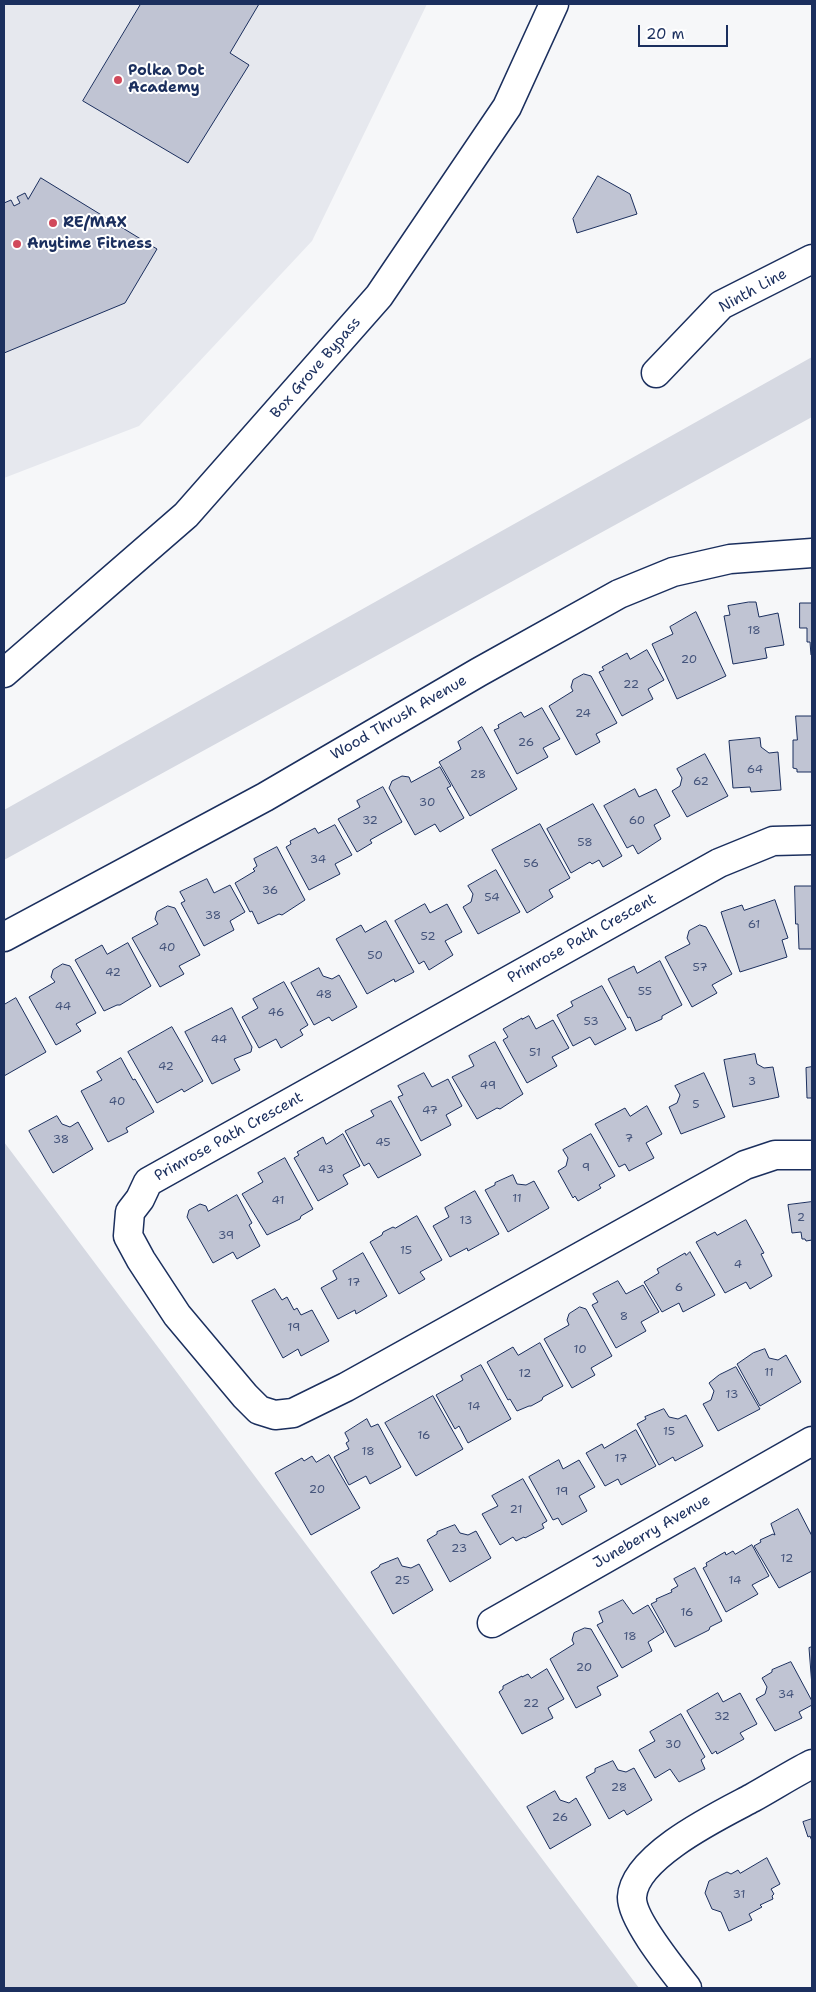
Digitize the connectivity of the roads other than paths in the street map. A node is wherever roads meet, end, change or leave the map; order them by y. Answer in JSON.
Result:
{"nodes":[{"id":1,"x":554,"y":4,"type":"edge"},
{"id":2,"x":812,"y":259,"type":"edge"},
{"id":3,"x":656,"y":372,"type":"dead end"},
{"id":4,"x":812,"y":554,"type":"edge"},
{"id":5,"x":4,"y":673,"type":"edge"},
{"id":6,"x":812,"y":840,"type":"edge"},
{"id":7,"x":4,"y":937,"type":"edge"},
{"id":8,"x":812,"y":1155,"type":"edge"},
{"id":9,"x":812,"y":1441,"type":"edge"},
{"id":10,"x":492,"y":1622,"type":"dead end"},
{"id":11,"x":812,"y":1764,"type":"edge"},
{"id":12,"x":687,"y":1988,"type":"edge"}],
"edges":[{"from":1,"to":5,"type":"street","name":"Box Grove Bypass"},
{"from":2,"to":3,"type":"street","name":"Ninth Line"},
{"from":4,"to":7,"type":"street","name":"Wood Thrush Avenue"},
{"from":6,"to":8,"type":"street","name":"Primrose Path Crescent"},
{"from":9,"to":10,"type":"street","name":"Juneberry Avenue"},
{"from":11,"to":12,"type":"street"}]}
